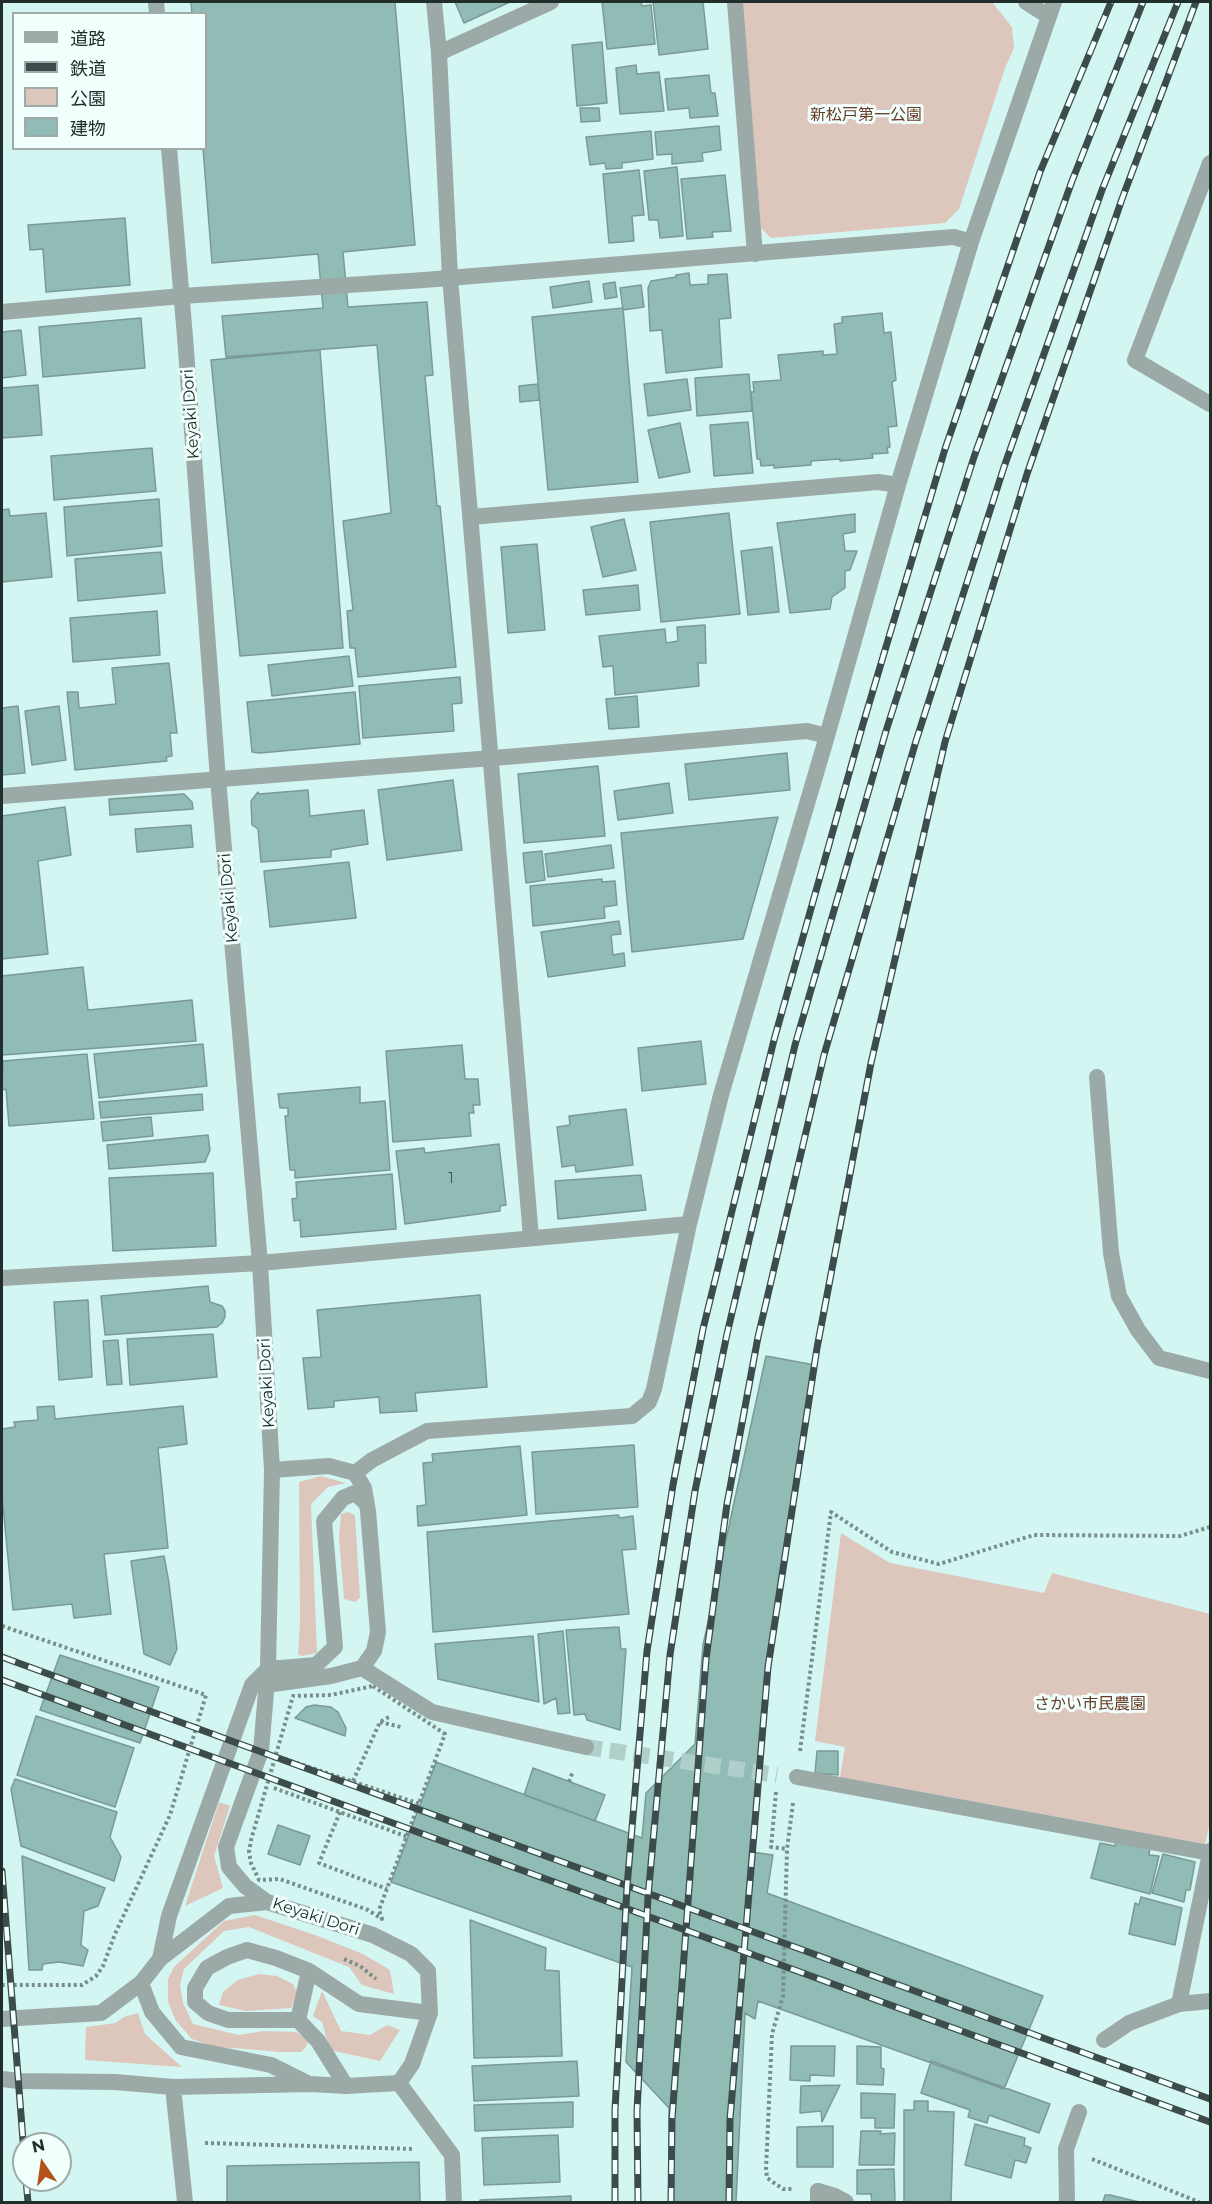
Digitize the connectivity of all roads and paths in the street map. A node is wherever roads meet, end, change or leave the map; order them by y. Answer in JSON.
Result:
{"nodes":[{"id":1,"x":434,"y":2,"type":"edge"},
{"id":2,"x":551,"y":2,"type":"edge"},
{"id":3,"x":735,"y":2,"type":"edge"},
{"id":4,"x":1026,"y":2,"type":"edge"},
{"id":5,"x":1051,"y":8,"type":"edge"},
{"id":6,"x":439,"y":53,"type":"junction"},
{"id":7,"x":169,"y":150,"type":"edge"},
{"id":8,"x":1210,"y":164,"type":"edge"},
{"id":9,"x":971,"y":242,"type":"junction"},
{"id":10,"x":755,"y":254,"type":"junction"},
{"id":11,"x":450,"y":278,"type":"junction"},
{"id":12,"x":182,"y":296,"type":"junction"},
{"id":13,"x":2,"y":312,"type":"edge"},
{"id":14,"x":1210,"y":404,"type":"edge"},
{"id":15,"x":898,"y":485,"type":"junction"},
{"id":16,"x":471,"y":517,"type":"junction"},
{"id":17,"x":827,"y":736,"type":"junction"},
{"id":18,"x":492,"y":758,"type":"junction"},
{"id":19,"x":218,"y":779,"type":"junction"},
{"id":20,"x":2,"y":795,"type":"edge"},
{"id":21,"x":1097,"y":1077,"type":"dead end"},
{"id":22,"x":689,"y":1224,"type":"junction"},
{"id":23,"x":531,"y":1237,"type":"junction"},
{"id":24,"x":260,"y":1263,"type":"junction"},
{"id":25,"x":2,"y":1278,"type":"edge"},
{"id":26,"x":1210,"y":1371,"type":"edge"},
{"id":27,"x":272,"y":1470,"type":"junction"},
{"id":28,"x":355,"y":1473,"type":"junction"},
{"id":29,"x":366,"y":1503,"type":"junction"},
{"id":30,"x":1210,"y":1527,"type":"edge"},
{"id":31,"x":1034,"y":1536,"type":"dead end"},
{"id":32,"x":2,"y":1626,"type":"edge"},
{"id":33,"x":362,"y":1668,"type":"junction"},
{"id":34,"x":267,"y":1677,"type":"junction"},
{"id":35,"x":411,"y":1729,"type":"dead end"},
{"id":36,"x":586,"y":1747,"type":"tunnel mouth"},
{"id":37,"x":273,"y":1755,"type":"dead end"},
{"id":38,"x":573,"y":1770,"type":"dead end"},
{"id":39,"x":797,"y":1777,"type":"tunnel mouth"},
{"id":40,"x":353,"y":1781,"type":"junction"},
{"id":41,"x":569,"y":1782,"type":"dead end"},
{"id":42,"x":262,"y":1783,"type":"dead end"},
{"id":43,"x":776,"y":1785,"type":"dead end"},
{"id":44,"x":420,"y":1804,"type":"dead end"},
{"id":45,"x":340,"y":1812,"type":"junction"},
{"id":46,"x":409,"y":1837,"type":"dead end"},
{"id":47,"x":787,"y":1849,"type":"dead end"},
{"id":48,"x":1210,"y":1852,"type":"edge"},
{"id":49,"x":387,"y":1889,"type":"junction"},
{"id":50,"x":267,"y":1902,"type":"junction"},
{"id":51,"x":160,"y":1959,"type":"junction"},
{"id":52,"x":309,"y":1971,"type":"junction"},
{"id":53,"x":141,"y":1983,"type":"junction"},
{"id":54,"x":2,"y":1985,"type":"edge"},
{"id":55,"x":1210,"y":2001,"type":"edge"},
{"id":56,"x":1179,"y":2004,"type":"junction"},
{"id":57,"x":429,"y":2013,"type":"junction"},
{"id":58,"x":2,"y":2019,"type":"edge"},
{"id":59,"x":298,"y":2020,"type":"junction"},
{"id":60,"x":1104,"y":2040,"type":"dead end"},
{"id":61,"x":2,"y":2079,"type":"edge"},
{"id":62,"x":399,"y":2083,"type":"junction"},
{"id":63,"x":310,"y":2084,"type":"junction"},
{"id":64,"x":173,"y":2086,"type":"junction"},
{"id":65,"x":345,"y":2086,"type":"junction"},
{"id":66,"x":1079,"y":2112,"type":"dead end"},
{"id":67,"x":202,"y":2143,"type":"dead end"},
{"id":68,"x":418,"y":2148,"type":"dead end"},
{"id":69,"x":1066,"y":2149,"type":"junction"},
{"id":70,"x":818,"y":2197,"type":"edge"},
{"id":71,"x":185,"y":2202,"type":"edge"},
{"id":72,"x":454,"y":2202,"type":"edge"},
{"id":73,"x":846,"y":2202,"type":"edge"},
{"id":74,"x":1067,"y":2202,"type":"edge"},
{"id":75,"x":1199,"y":2202,"type":"edge"}],
"edges":[{"from":1,"to":6,"type":"street"},
{"from":2,"to":6,"type":"street"},
{"from":3,"to":10,"type":"street"},
{"from":4,"to":5,"type":"street"},
{"from":5,"to":9,"type":"street"},
{"from":6,"to":11,"type":"street"},
{"from":7,"to":12,"type":"street","name":"Keyaki Dori"},
{"from":8,"to":14,"type":"street"},
{"from":9,"to":10,"type":"street"},
{"from":9,"to":15,"type":"street"},
{"from":10,"to":11,"type":"street"},
{"from":11,"to":12,"type":"street"},
{"from":11,"to":16,"type":"street"},
{"from":12,"to":13,"type":"street"},
{"from":12,"to":19,"type":"street","name":"Keyaki Dori"},
{"from":15,"to":16,"type":"street"},
{"from":15,"to":17,"type":"street"},
{"from":16,"to":18,"type":"street"},
{"from":17,"to":18,"type":"street"},
{"from":17,"to":22,"type":"street"},
{"from":18,"to":19,"type":"street"},
{"from":18,"to":23,"type":"street"},
{"from":19,"to":20,"type":"street"},
{"from":19,"to":24,"type":"street","name":"Keyaki Dori"},
{"from":21,"to":26,"type":"street"},
{"from":22,"to":23,"type":"street"},
{"from":22,"to":28,"type":"street"},
{"from":23,"to":24,"type":"street"},
{"from":24,"to":25,"type":"street"},
{"from":24,"to":27,"type":"street","name":"Keyaki Dori"},
{"from":27,"to":28,"type":"street"},
{"from":27,"to":34,"type":"street","name":"Keyaki Dori"},
{"from":28,"to":29,"type":"street"},
{"from":29,"to":33,"type":"street"},
{"from":29,"to":34,"type":"street"},
{"from":30,"to":31,"type":"path"},
{"from":32,"to":54,"type":"path"},
{"from":33,"to":34,"type":"street"},
{"from":33,"to":36,"type":"street"},
{"from":34,"to":50,"type":"street","name":"Keyaki Dori"},
{"from":34,"to":51,"type":"street"},
{"from":35,"to":40,"type":"path"},
{"from":37,"to":40,"type":"path"},
{"from":38,"to":41,"type":"path"},
{"from":39,"to":48,"type":"street"},
{"from":40,"to":44,"type":"path"},
{"from":42,"to":45,"type":"path"},
{"from":43,"to":47,"type":"path"},
{"from":45,"to":46,"type":"path"},
{"from":45,"to":49,"type":"path"},
{"from":48,"to":56,"type":"street"},
{"from":49,"to":49,"type":"path"},
{"from":50,"to":51,"type":"street"},
{"from":50,"to":57,"type":"street","name":"Keyaki Dori"},
{"from":51,"to":53,"type":"street"},
{"from":52,"to":57,"type":"street"},
{"from":52,"to":59,"type":"street"},
{"from":52,"to":59,"type":"street"},
{"from":53,"to":58,"type":"street"},
{"from":53,"to":63,"type":"street"},
{"from":55,"to":56,"type":"street"},
{"from":56,"to":60,"type":"street"},
{"from":57,"to":62,"type":"street","name":"Keyaki Dori"},
{"from":59,"to":65,"type":"street"},
{"from":61,"to":64,"type":"street"},
{"from":62,"to":65,"type":"street"},
{"from":62,"to":72,"type":"street"},
{"from":63,"to":64,"type":"street"},
{"from":63,"to":65,"type":"street"},
{"from":64,"to":71,"type":"street"},
{"from":66,"to":69,"type":"street"},
{"from":67,"to":68,"type":"path"},
{"from":69,"to":74,"type":"street"},
{"from":69,"to":75,"type":"path"},
{"from":70,"to":73,"type":"street"}]}
